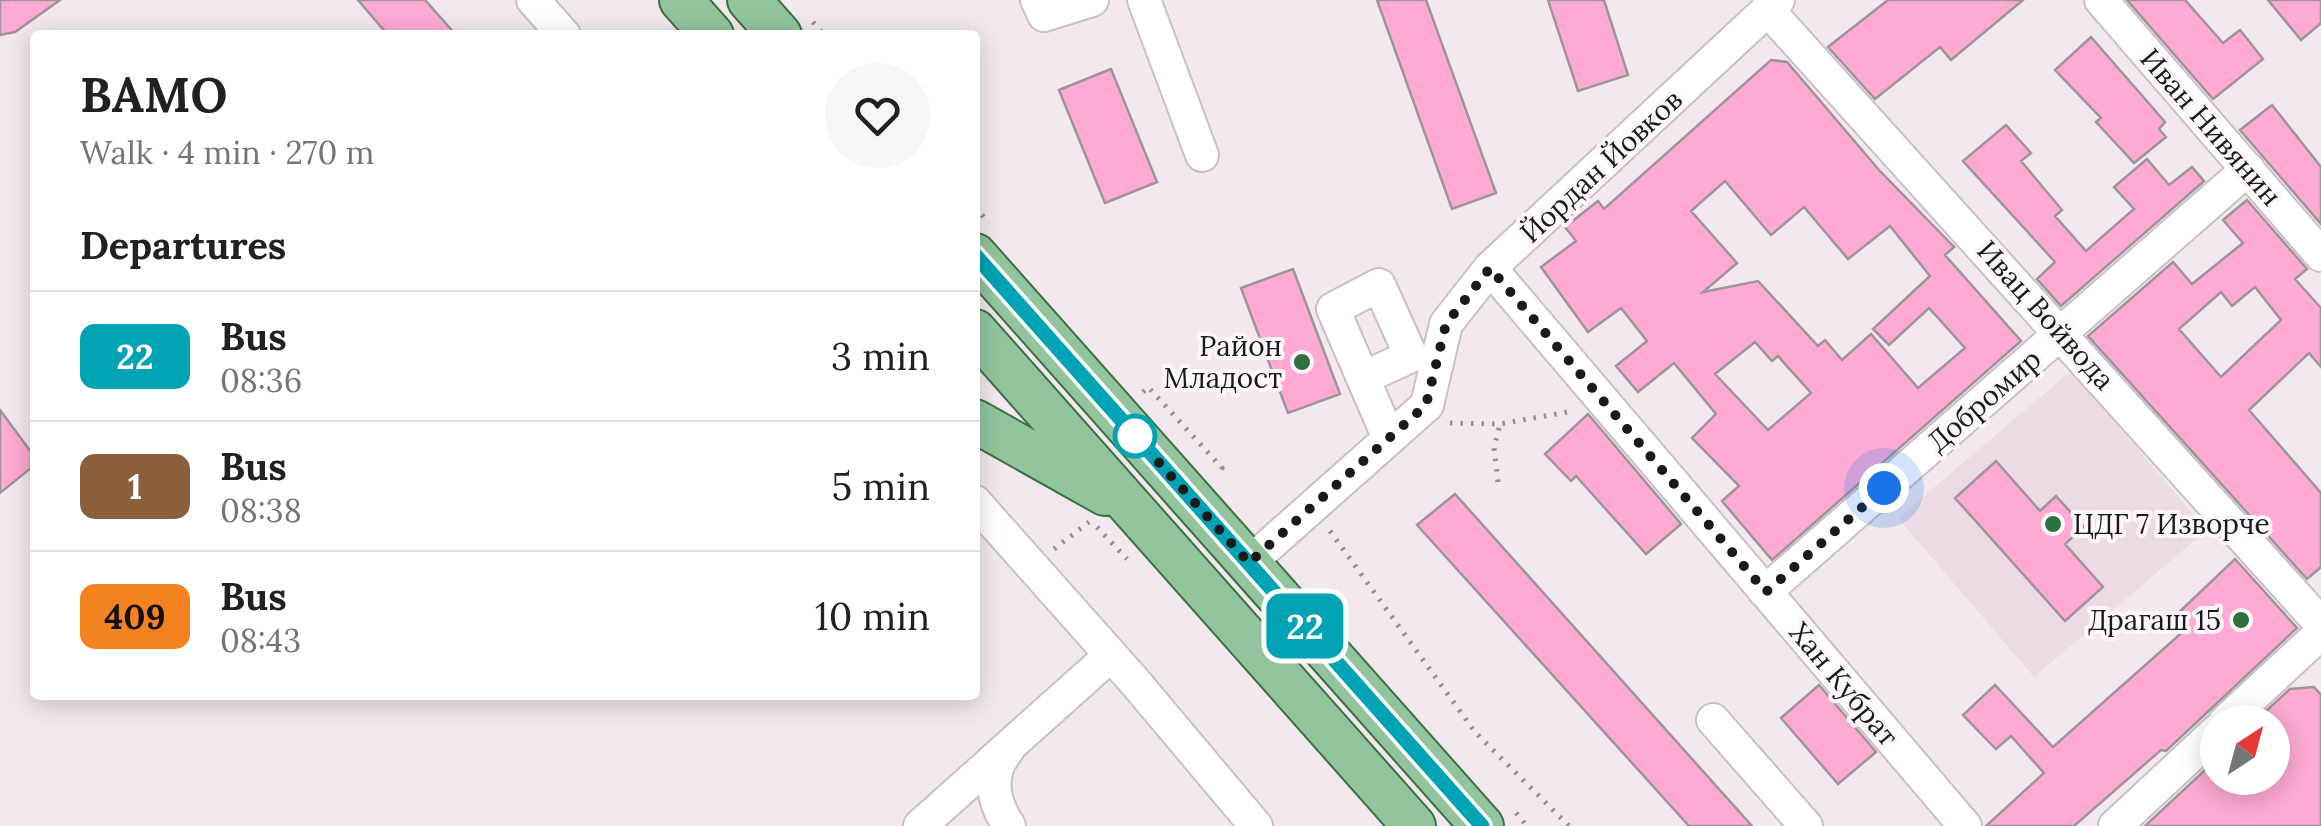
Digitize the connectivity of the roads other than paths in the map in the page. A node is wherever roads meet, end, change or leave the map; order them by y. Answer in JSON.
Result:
{"nodes":[{"id":1,"x":681,"y":0,"type":"edge"},
{"id":2,"x":749,"y":0,"type":"edge"},
{"id":3,"x":1037,"y":0,"type":"edge"},
{"id":4,"x":1092,"y":0,"type":"edge"},
{"id":5,"x":1144,"y":0,"type":"edge"},
{"id":6,"x":2101,"y":0,"type":"edge"},
{"id":7,"x":1772,"y":5,"type":"edge"},
{"id":8,"x":708,"y":30,"type":"edge"},
{"id":9,"x":776,"y":30,"type":"edge"},
{"id":10,"x":1202,"y":155,"type":"dead end"},
{"id":11,"x":2248,"y":170,"type":"junction"},
{"id":12,"x":2321,"y":255,"type":"edge"},
{"id":13,"x":980,"y":261,"type":"edge"},
{"id":14,"x":1490,"y":268,"type":"junction"},
{"id":15,"x":2062,"y":332,"type":"junction"},
{"id":16,"x":980,"y":337,"type":"edge"},
{"id":17,"x":1362,"y":378,"type":"dead end"},
{"id":18,"x":980,"y":424,"type":"edge"},
{"id":19,"x":1388,"y":436,"type":"junction"},
{"id":20,"x":980,"y":508,"type":"edge"},
{"id":21,"x":1133,"y":509,"type":"junction"},
{"id":22,"x":1249,"y":563,"type":"junction"},
{"id":23,"x":1766,"y":592,"type":"junction"},
{"id":24,"x":2321,"y":624,"type":"edge"},
{"id":25,"x":2321,"y":633,"type":"edge"},
{"id":26,"x":1111,"y":655,"type":"junction"},
{"id":27,"x":2244,"y":705,"type":"edge"},
{"id":28,"x":1713,"y":720,"type":"dead end"},
{"id":29,"x":1013,"y":744,"type":"junction"},
{"id":30,"x":2200,"y":747,"type":"edge"},
{"id":31,"x":1954,"y":822,"type":"edge"},
{"id":32,"x":920,"y":826,"type":"edge"},
{"id":33,"x":1009,"y":826,"type":"edge"},
{"id":34,"x":1256,"y":826,"type":"edge"},
{"id":35,"x":1414,"y":826,"type":"edge"},
{"id":36,"x":1482,"y":826,"type":"edge"},
{"id":37,"x":1806,"y":826,"type":"edge"},
{"id":38,"x":2115,"y":826,"type":"edge"}],
"edges":[{"from":1,"to":8,"type":"main road"},
{"from":2,"to":9,"type":"main road"},
{"from":3,"to":4,"type":"street"},
{"from":5,"to":10,"type":"street"},
{"from":6,"to":11,"type":"street","name":"Иван Нивянин"},
{"from":7,"to":14,"type":"street","name":"Йордан Йовков"},
{"from":7,"to":15,"type":"street","name":"Ивац Войвода"},
{"from":11,"to":12,"type":"street","name":"Иван Нивянин"},
{"from":11,"to":15,"type":"street","name":"Добромир"},
{"from":13,"to":22,"type":"main road"},
{"from":14,"to":19,"type":"street","name":"Йордан Йовков"},
{"from":14,"to":23,"type":"street","name":"Хан Кубрат"},
{"from":15,"to":23,"type":"street","name":"Добромир"},
{"from":15,"to":24,"type":"street","name":"Ивац Войвода"},
{"from":16,"to":21,"type":"main road"},
{"from":17,"to":19,"type":"street"},
{"from":18,"to":21,"type":"main road"},
{"from":19,"to":22,"type":"street","name":"Йордан Йовков"},
{"from":20,"to":26,"type":"street"},
{"from":21,"to":35,"type":"main road"},
{"from":22,"to":36,"type":"main road"},
{"from":23,"to":31,"type":"street","name":"Хан Кубрат"},
{"from":25,"to":27,"type":"street"},
{"from":26,"to":29,"type":"street"},
{"from":26,"to":34,"type":"street"},
{"from":28,"to":37,"type":"street"},
{"from":29,"to":32,"type":"street"},
{"from":29,"to":33,"type":"street"},
{"from":30,"to":38,"type":"street"}]}
